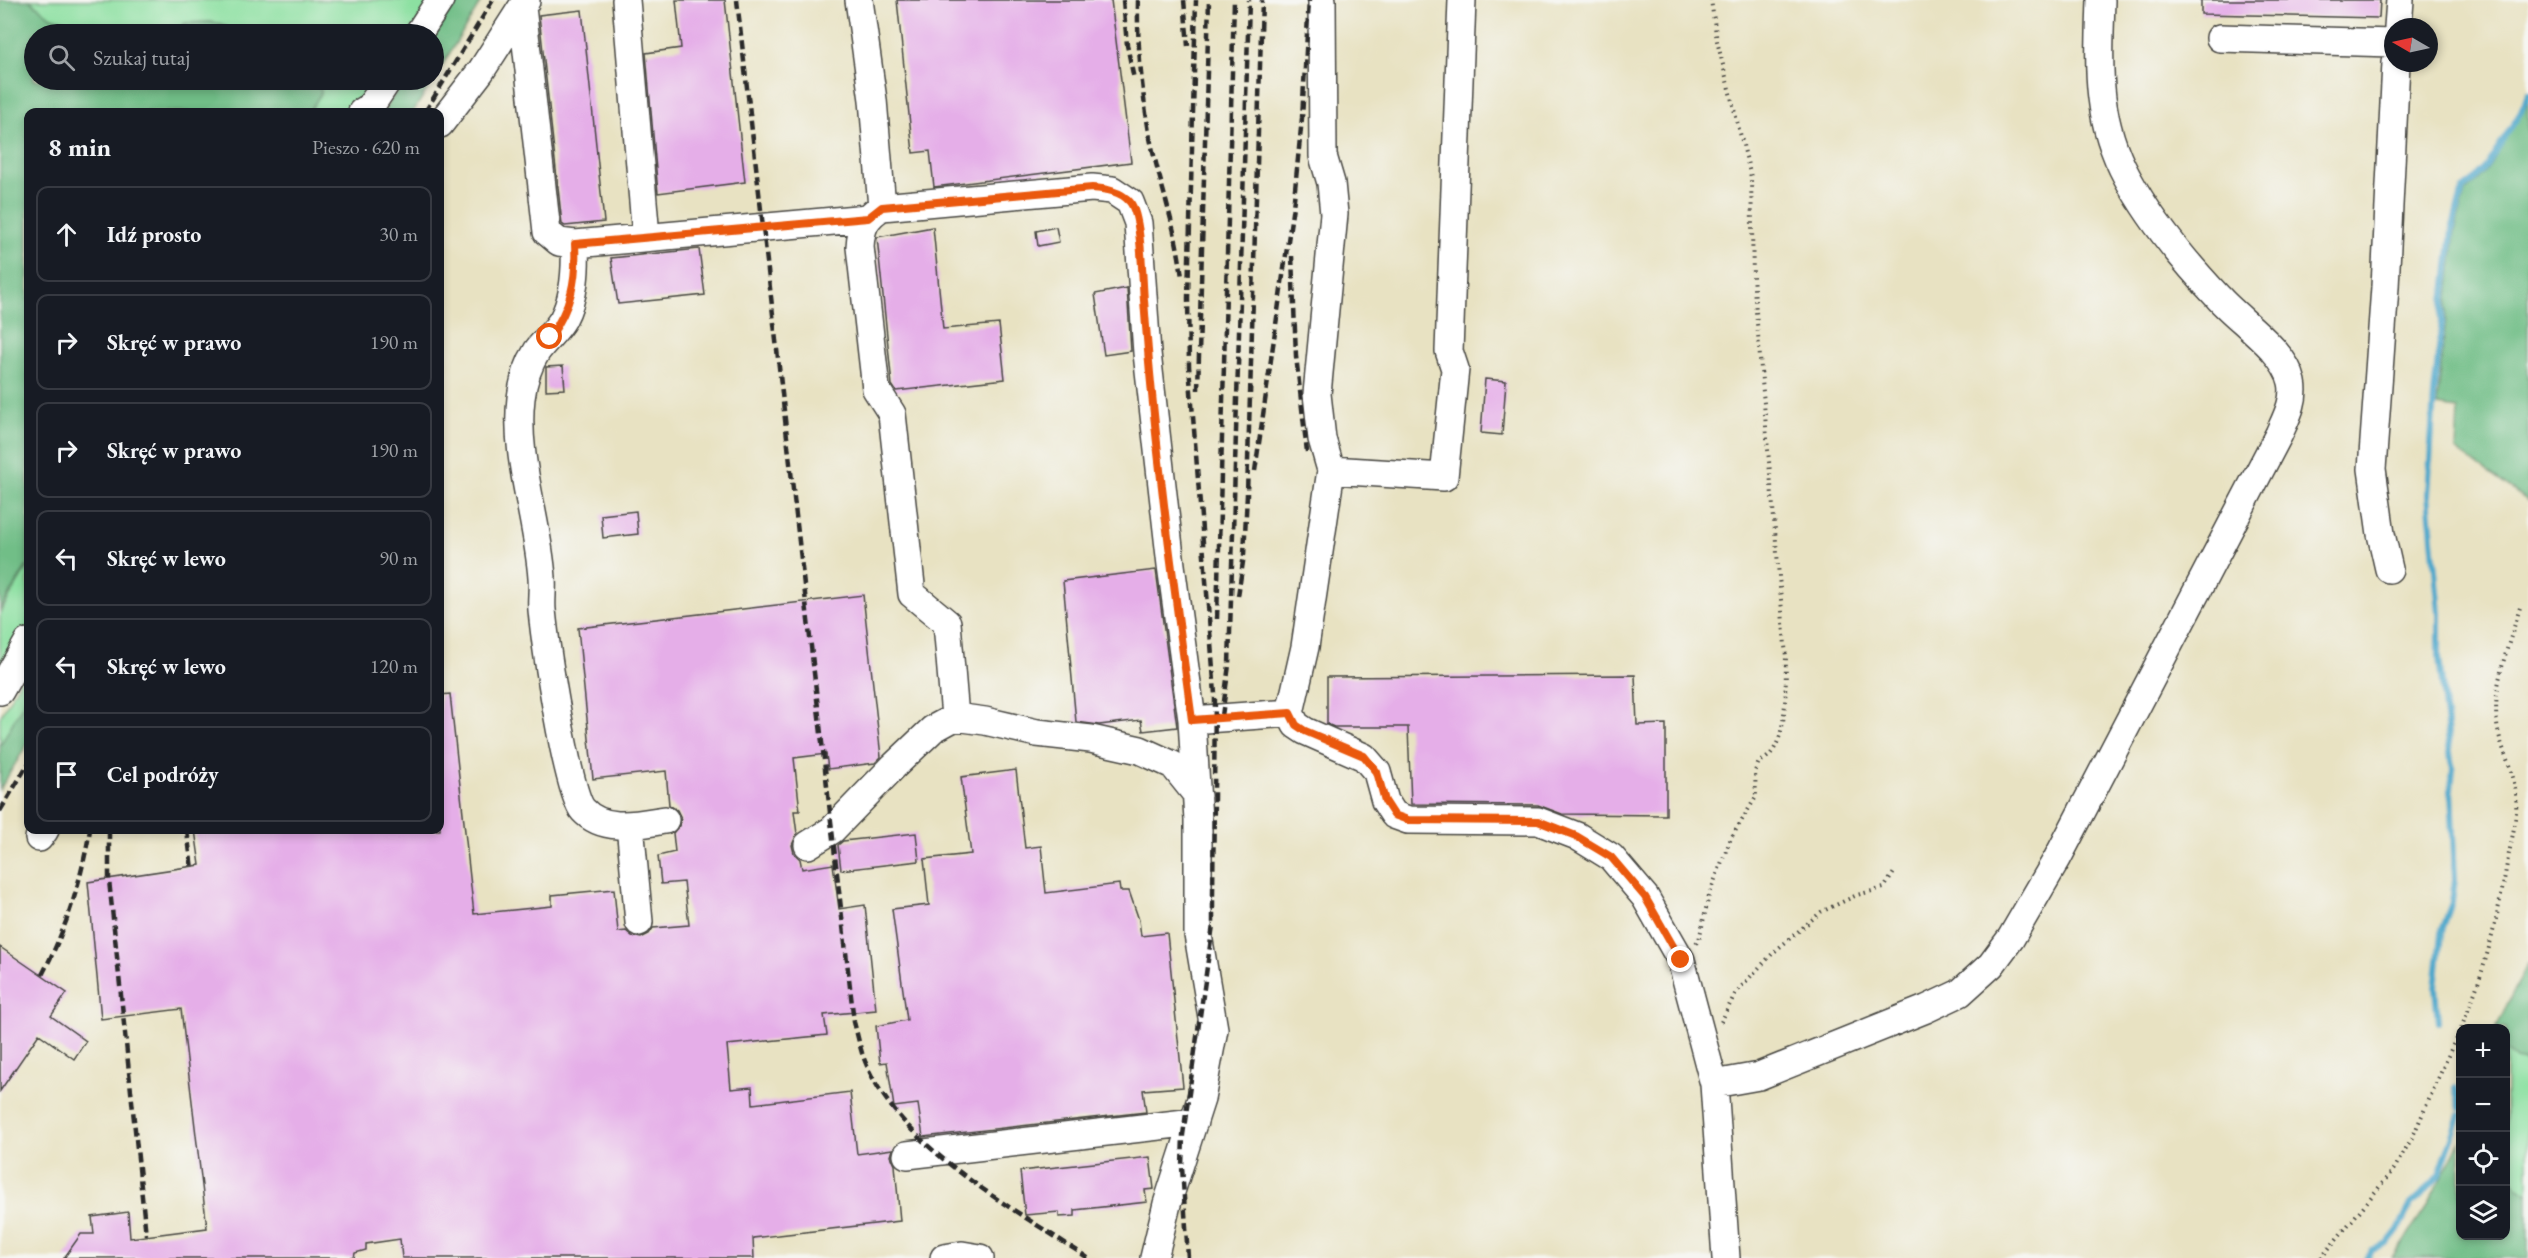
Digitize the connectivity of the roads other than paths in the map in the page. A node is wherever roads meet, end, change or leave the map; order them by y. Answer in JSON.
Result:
{"nodes":[{"id":1,"x":440,"y":0,"type":"edge"},
{"id":2,"x":626,"y":0,"type":"edge"},
{"id":3,"x":859,"y":0,"type":"edge"},
{"id":4,"x":1322,"y":0,"type":"edge"},
{"id":5,"x":1462,"y":0,"type":"edge"},
{"id":6,"x":2101,"y":0,"type":"edge"},
{"id":7,"x":2400,"y":0,"type":"edge"},
{"id":8,"x":524,"y":3,"type":"edge"},
{"id":9,"x":2399,"y":18,"type":"edge"},
{"id":10,"x":424,"y":24,"type":"edge"},
{"id":11,"x":2220,"y":38,"type":"dead end"},
{"id":12,"x":2384,"y":43,"type":"edge"},
{"id":13,"x":2396,"y":72,"type":"edge"},
{"id":14,"x":381,"y":90,"type":"edge"},
{"id":15,"x":368,"y":108,"type":"edge"},
{"id":16,"x":444,"y":119,"type":"edge"},
{"id":17,"x":875,"y":213,"type":"junction"},
{"id":18,"x":646,"y":237,"type":"junction"},
{"id":19,"x":575,"y":244,"type":"junction"},
{"id":20,"x":1331,"y":470,"type":"junction"},
{"id":21,"x":2390,"y":569,"type":"dead end"},
{"id":22,"x":24,"y":649,"type":"edge"},
{"id":23,"x":0,"y":691,"type":"edge"},
{"id":24,"x":1290,"y":713,"type":"junction"},
{"id":25,"x":955,"y":717,"type":"junction"},
{"id":26,"x":1192,"y":720,"type":"junction"},
{"id":27,"x":1197,"y":795,"type":"junction"},
{"id":28,"x":665,"y":820,"type":"dead end"},
{"id":29,"x":630,"y":825,"type":"junction"},
{"id":30,"x":808,"y":844,"type":"dead end"},
{"id":31,"x":639,"y":922,"type":"dead end"},
{"id":32,"x":1714,"y":1084,"type":"junction"},
{"id":33,"x":1194,"y":1122,"type":"junction"},
{"id":34,"x":907,"y":1155,"type":"dead end"},
{"id":35,"x":944,"y":1258,"type":"edge"},
{"id":36,"x":980,"y":1258,"type":"edge"},
{"id":37,"x":1154,"y":1258,"type":"edge"},
{"id":38,"x":1726,"y":1258,"type":"edge"}],
"edges":[{"from":1,"to":10,"type":"street"},
{"from":2,"to":18,"type":"street"},
{"from":3,"to":17,"type":"street"},
{"from":4,"to":20,"type":"street"},
{"from":5,"to":20,"type":"street"},
{"from":6,"to":32,"type":"street"},
{"from":7,"to":9,"type":"street"},
{"from":8,"to":16,"type":"street"},
{"from":8,"to":19,"type":"street"},
{"from":11,"to":12,"type":"street"},
{"from":13,"to":21,"type":"street"},
{"from":14,"to":15,"type":"street"},
{"from":17,"to":18,"type":"street"},
{"from":17,"to":25,"type":"street"},
{"from":17,"to":26,"type":"street"},
{"from":18,"to":19,"type":"street"},
{"from":19,"to":29,"type":"street"},
{"from":20,"to":24,"type":"street"},
{"from":22,"to":23,"type":"street"},
{"from":24,"to":26,"type":"street"},
{"from":24,"to":32,"type":"street"},
{"from":25,"to":27,"type":"street"},
{"from":25,"to":30,"type":"street"},
{"from":26,"to":27,"type":"street"},
{"from":27,"to":33,"type":"street"},
{"from":28,"to":29,"type":"street"},
{"from":29,"to":31,"type":"street"},
{"from":32,"to":38,"type":"street"},
{"from":33,"to":34,"type":"street"},
{"from":33,"to":37,"type":"street"},
{"from":35,"to":36,"type":"street"}]}
